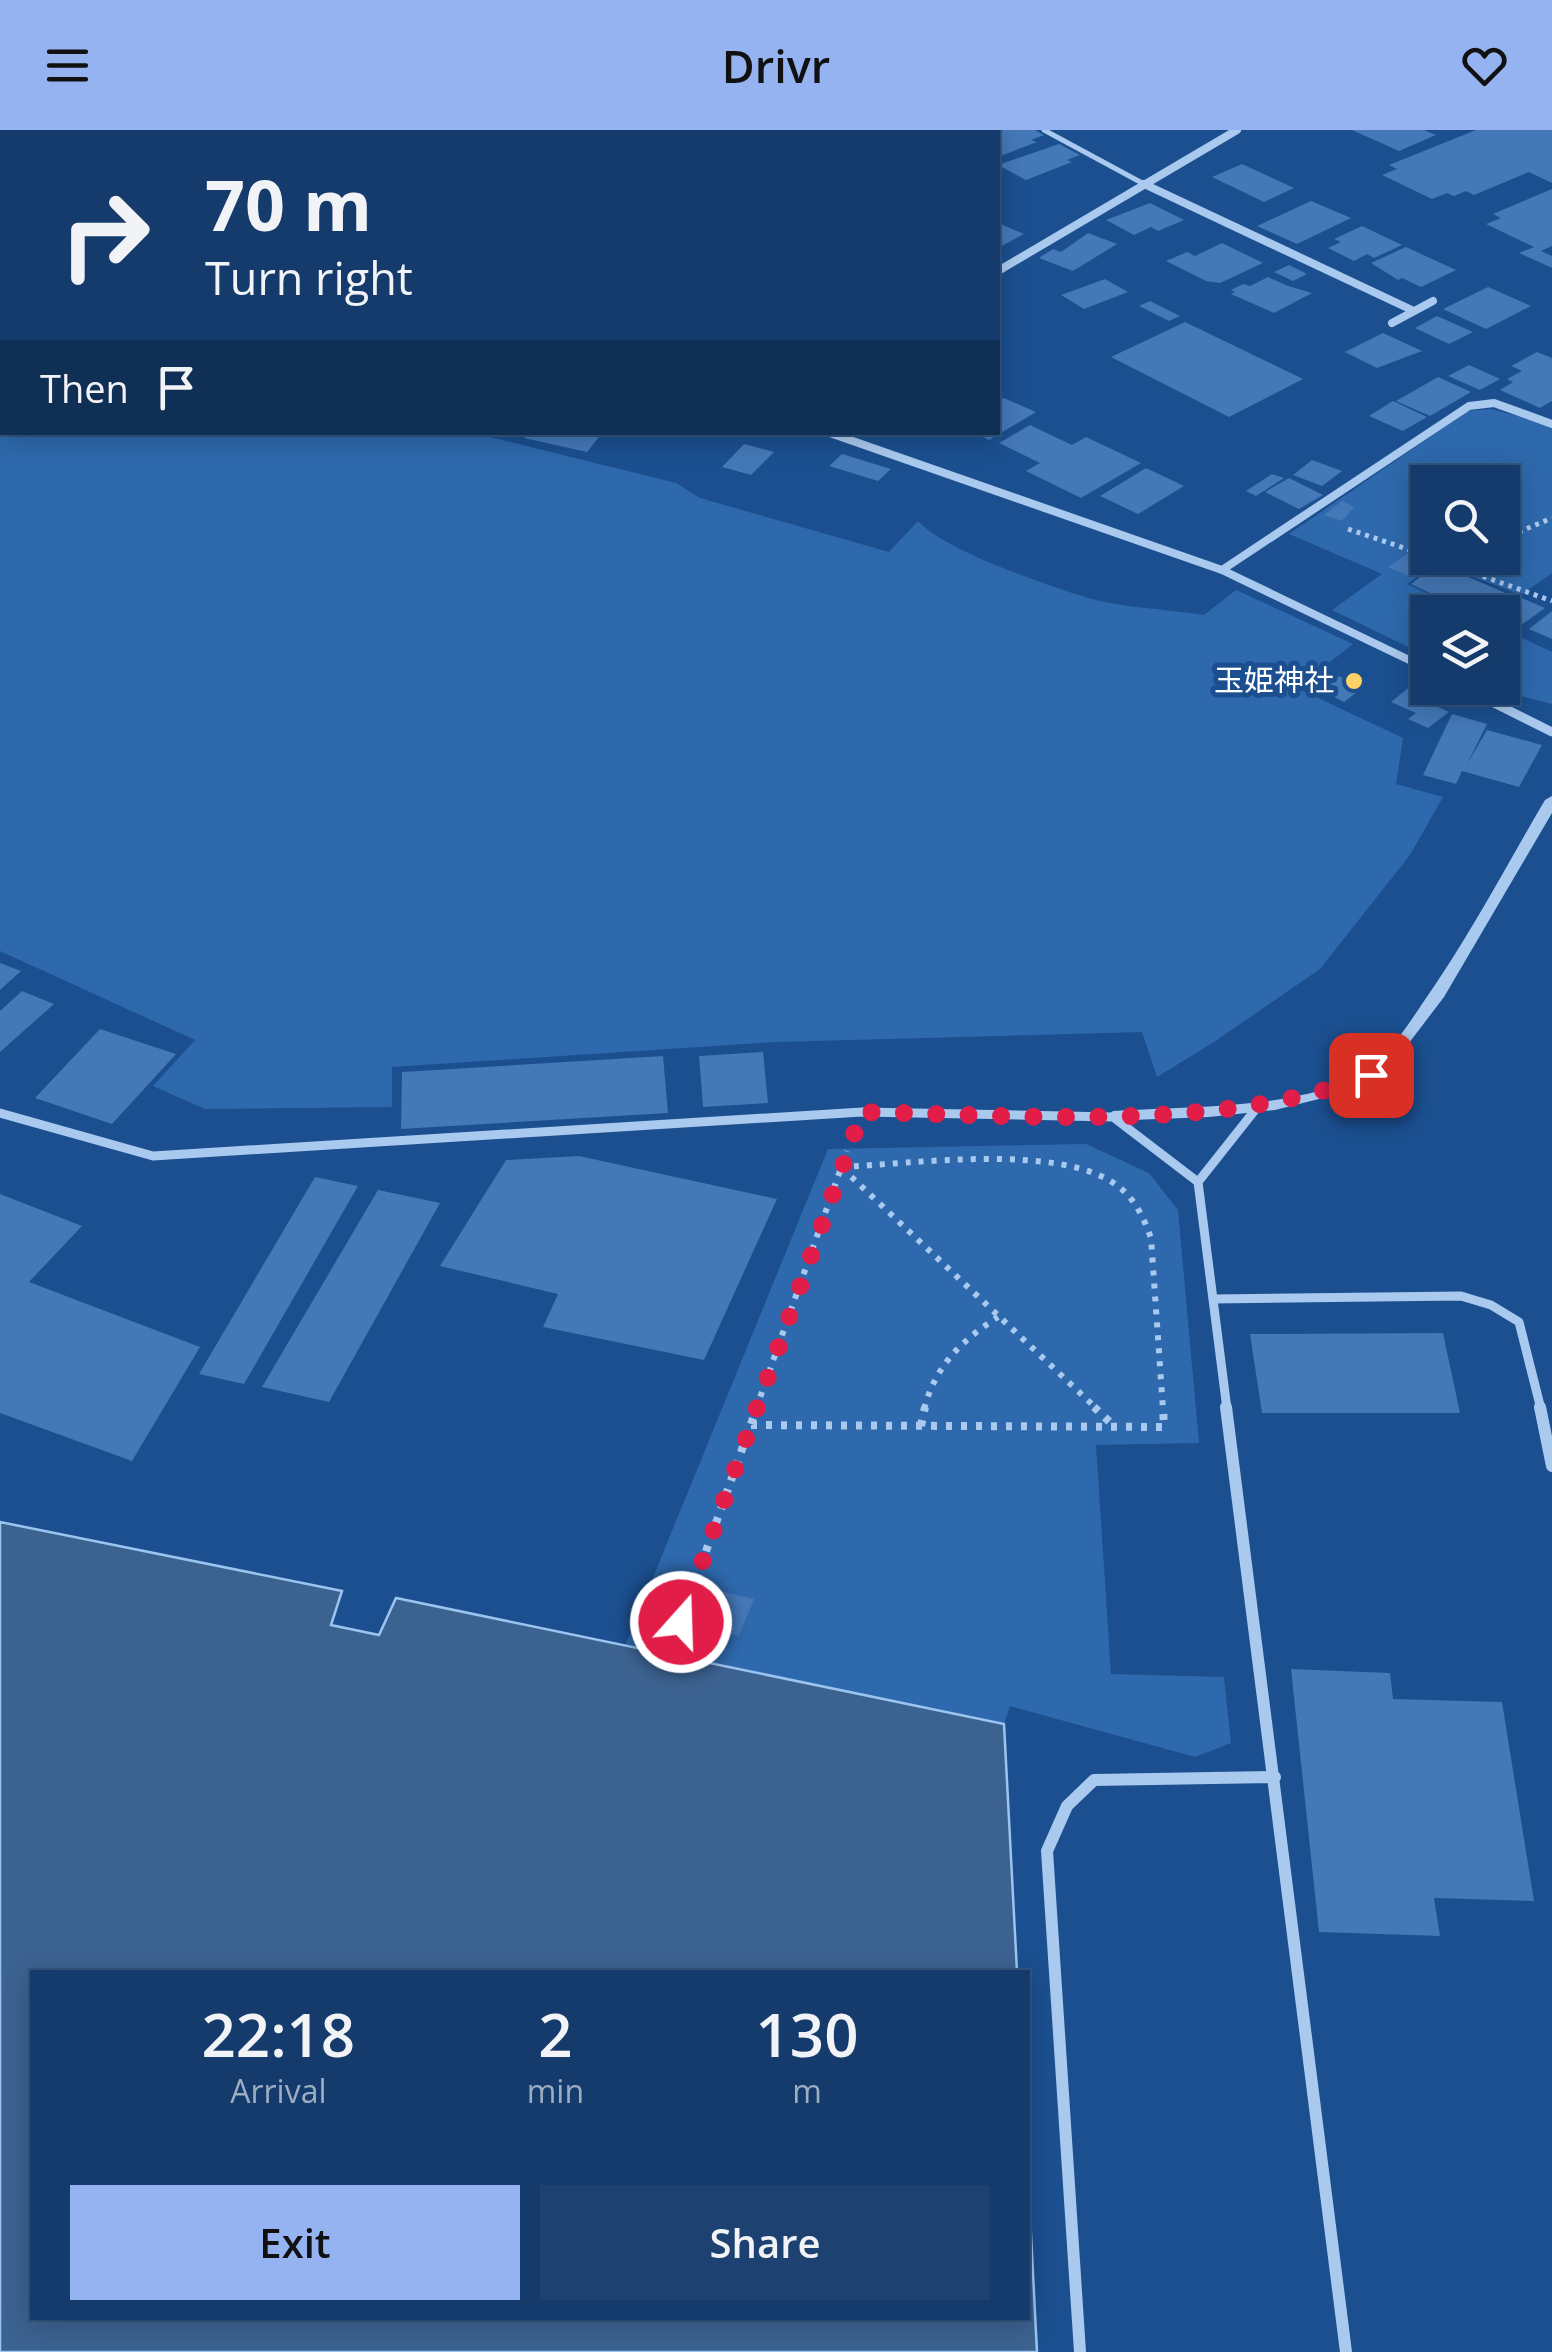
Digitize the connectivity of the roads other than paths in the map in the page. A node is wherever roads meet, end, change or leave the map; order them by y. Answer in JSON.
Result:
{"nodes":[{"id":1,"x":1044,"y":130,"type":"edge"},
{"id":2,"x":1237,"y":130,"type":"edge"},
{"id":3,"x":1144,"y":184,"type":"junction"},
{"id":4,"x":1000,"y":270,"type":"edge"},
{"id":5,"x":1434,"y":301,"type":"dead end"},
{"id":6,"x":1414,"y":311,"type":"junction"},
{"id":7,"x":1392,"y":322,"type":"dead end"},
{"id":8,"x":1552,"y":424,"type":"edge"},
{"id":9,"x":836,"y":435,"type":"edge"},
{"id":10,"x":1222,"y":570,"type":"junction"},
{"id":11,"x":1410,"y":660,"type":"edge"},
{"id":12,"x":1498,"y":705,"type":"edge"},
{"id":13,"x":1552,"y":732,"type":"edge"},
{"id":14,"x":1552,"y":800,"type":"edge"},
{"id":15,"x":1258,"y":1105,"type":"junction"},
{"id":16,"x":0,"y":1113,"type":"edge"},
{"id":17,"x":1113,"y":1117,"type":"junction"},
{"id":18,"x":1198,"y":1182,"type":"junction"},
{"id":19,"x":1214,"y":1298,"type":"junction"},
{"id":20,"x":1552,"y":1466,"type":"edge"},
{"id":21,"x":1274,"y":1777,"type":"junction"},
{"id":22,"x":1080,"y":2352,"type":"edge"},
{"id":23,"x":1346,"y":2352,"type":"edge"}],
"edges":[{"from":1,"to":3,"type":"lane"},
{"from":2,"to":3,"type":"street"},
{"from":3,"to":4,"type":"street"},
{"from":3,"to":6,"type":"street"},
{"from":5,"to":6,"type":"street"},
{"from":6,"to":7,"type":"street"},
{"from":8,"to":10,"type":"street"},
{"from":9,"to":10,"type":"street"},
{"from":10,"to":11,"type":"street"},
{"from":12,"to":13,"type":"street"},
{"from":14,"to":15,"type":"street"},
{"from":15,"to":17,"type":"street"},
{"from":15,"to":18,"type":"street"},
{"from":16,"to":17,"type":"street"},
{"from":17,"to":18,"type":"street"},
{"from":18,"to":19,"type":"street"},
{"from":19,"to":20,"type":"street"},
{"from":19,"to":21,"type":"street"},
{"from":21,"to":22,"type":"street"},
{"from":21,"to":23,"type":"street"}]}
